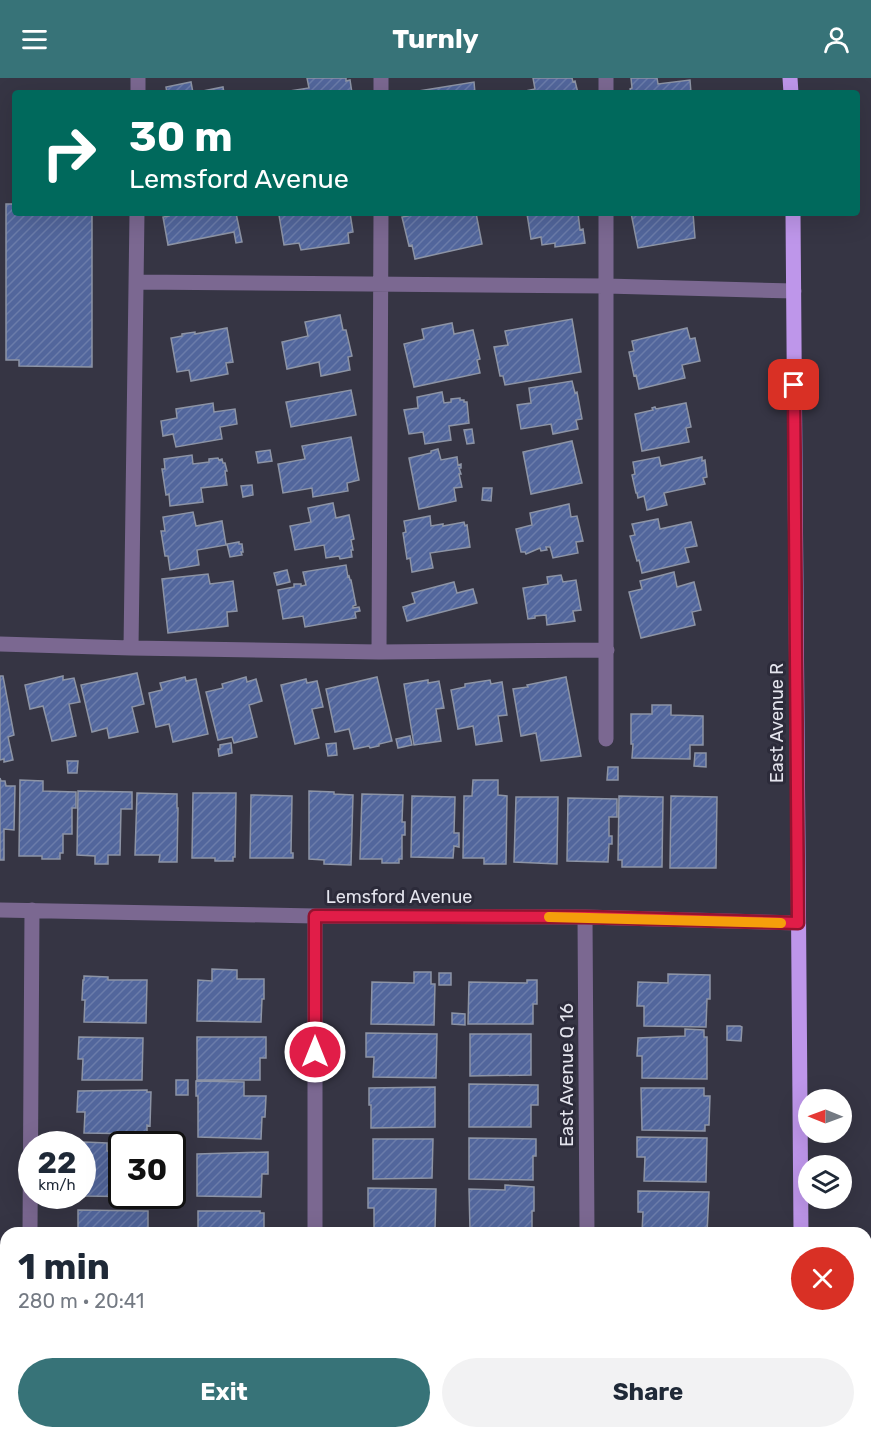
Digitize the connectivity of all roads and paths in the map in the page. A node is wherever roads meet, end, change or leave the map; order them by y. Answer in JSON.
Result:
{"nodes":[{"id":1,"x":137,"y":216,"type":"edge"},
{"id":2,"x":381,"y":216,"type":"edge"},
{"id":3,"x":606,"y":216,"type":"edge"},
{"id":4,"x":792,"y":216,"type":"edge"},
{"id":5,"x":136,"y":282,"type":"junction"},
{"id":6,"x":381,"y":283,"type":"junction"},
{"id":7,"x":606,"y":286,"type":"junction"},
{"id":8,"x":794,"y":291,"type":"junction"},
{"id":9,"x":0,"y":644,"type":"edge"},
{"id":10,"x":131,"y":648,"type":"junction"},
{"id":11,"x":607,"y":650,"type":"junction"},
{"id":12,"x":379,"y":652,"type":"junction"},
{"id":13,"x":606,"y":739,"type":"dead end"},
{"id":14,"x":0,"y":910,"type":"edge"},
{"id":15,"x":32,"y":910,"type":"junction"},
{"id":16,"x":315,"y":916,"type":"junction"},
{"id":17,"x":585,"y":917,"type":"junction"},
{"id":18,"x":798,"y":923,"type":"junction"},
{"id":19,"x":30,"y":1227,"type":"edge"},
{"id":20,"x":315,"y":1227,"type":"edge"},
{"id":21,"x":587,"y":1227,"type":"edge"},
{"id":22,"x":801,"y":1227,"type":"edge"}],
"edges":[{"from":1,"to":5,"type":"street"},
{"from":2,"to":6,"type":"street"},
{"from":3,"to":7,"type":"street"},
{"from":4,"to":8,"type":"main road","name":"East Avenue R"},
{"from":5,"to":6,"type":"street"},
{"from":5,"to":10,"type":"street"},
{"from":6,"to":7,"type":"street"},
{"from":6,"to":12,"type":"street"},
{"from":7,"to":8,"type":"street"},
{"from":7,"to":11,"type":"street"},
{"from":8,"to":18,"type":"main road","name":"East Avenue R"},
{"from":9,"to":10,"type":"street"},
{"from":10,"to":12,"type":"street"},
{"from":11,"to":12,"type":"street"},
{"from":11,"to":13,"type":"street"},
{"from":14,"to":15,"type":"street","name":"Lemsford Avenue"},
{"from":15,"to":16,"type":"street","name":"Lemsford Avenue"},
{"from":15,"to":19,"type":"street"},
{"from":16,"to":17,"type":"street","name":"Lemsford Avenue"},
{"from":16,"to":20,"type":"street"},
{"from":17,"to":18,"type":"street","name":"Lemsford Avenue"},
{"from":17,"to":21,"type":"street","name":"East Avenue Q 16"},
{"from":18,"to":22,"type":"main road","name":"East Avenue R"}]}
